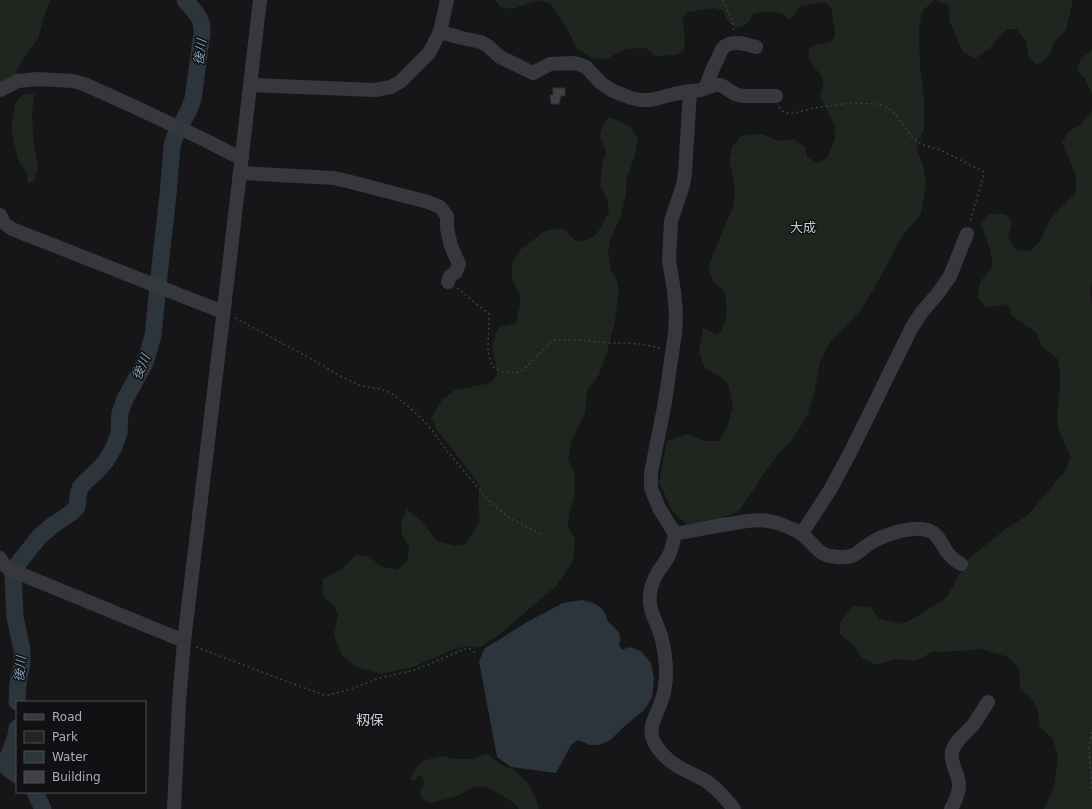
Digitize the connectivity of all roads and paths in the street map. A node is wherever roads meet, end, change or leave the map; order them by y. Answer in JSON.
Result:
{"nodes":[{"id":1,"x":260,"y":0,"type":"edge"},
{"id":2,"x":447,"y":0,"type":"edge"},
{"id":3,"x":723,"y":0,"type":"edge"},
{"id":4,"x":440,"y":32,"type":"junction"},
{"id":5,"x":730,"y":44,"type":"junction"},
{"id":6,"x":756,"y":47,"type":"dead end"},
{"id":7,"x":251,"y":85,"type":"junction"},
{"id":8,"x":706,"y":87,"type":"junction"},
{"id":9,"x":0,"y":90,"type":"edge"},
{"id":10,"x":690,"y":91,"type":"junction"},
{"id":11,"x":776,"y":96,"type":"joint"},
{"id":12,"x":242,"y":157,"type":"junction"},
{"id":13,"x":240,"y":173,"type":"junction"},
{"id":14,"x":1,"y":222,"type":"edge"},
{"id":15,"x":967,"y":234,"type":"joint"},
{"id":16,"x":448,"y":282,"type":"joint"},
{"id":17,"x":223,"y":312,"type":"junction"},
{"id":18,"x":672,"y":353,"type":"junction"},
{"id":19,"x":802,"y":533,"type":"junction"},
{"id":20,"x":540,"y":534,"type":"dead end"},
{"id":21,"x":674,"y":534,"type":"junction"},
{"id":22,"x":0,"y":558,"type":"edge"},
{"id":23,"x":960,"y":564,"type":"dead end"},
{"id":24,"x":184,"y":640,"type":"junction"},
{"id":25,"x":476,"y":654,"type":"dead end"},
{"id":26,"x":988,"y":702,"type":"dead end"},
{"id":27,"x":1092,"y":732,"type":"edge"},
{"id":28,"x":1092,"y":789,"type":"edge"},
{"id":29,"x":174,"y":809,"type":"edge"},
{"id":30,"x":734,"y":809,"type":"edge"},
{"id":31,"x":951,"y":809,"type":"edge"}],
"edges":[{"from":1,"to":7,"type":"street"},
{"from":2,"to":4,"type":"street"},
{"from":3,"to":5,"type":"path"},
{"from":4,"to":7,"type":"street"},
{"from":4,"to":10,"type":"street"},
{"from":5,"to":6,"type":"street"},
{"from":5,"to":8,"type":"street"},
{"from":7,"to":12,"type":"street"},
{"from":8,"to":10,"type":"street"},
{"from":8,"to":11,"type":"street"},
{"from":9,"to":12,"type":"street"},
{"from":10,"to":18,"type":"street"},
{"from":11,"to":15,"type":"path"},
{"from":12,"to":13,"type":"street"},
{"from":13,"to":16,"type":"street"},
{"from":13,"to":17,"type":"street"},
{"from":14,"to":17,"type":"street"},
{"from":15,"to":19,"type":"street"},
{"from":16,"to":18,"type":"path"},
{"from":17,"to":20,"type":"path"},
{"from":17,"to":24,"type":"street"},
{"from":18,"to":21,"type":"street"},
{"from":19,"to":21,"type":"street"},
{"from":19,"to":23,"type":"street"},
{"from":21,"to":30,"type":"street"},
{"from":22,"to":24,"type":"street"},
{"from":24,"to":25,"type":"path"},
{"from":24,"to":29,"type":"street"},
{"from":26,"to":31,"type":"street"},
{"from":27,"to":28,"type":"path"}]}
